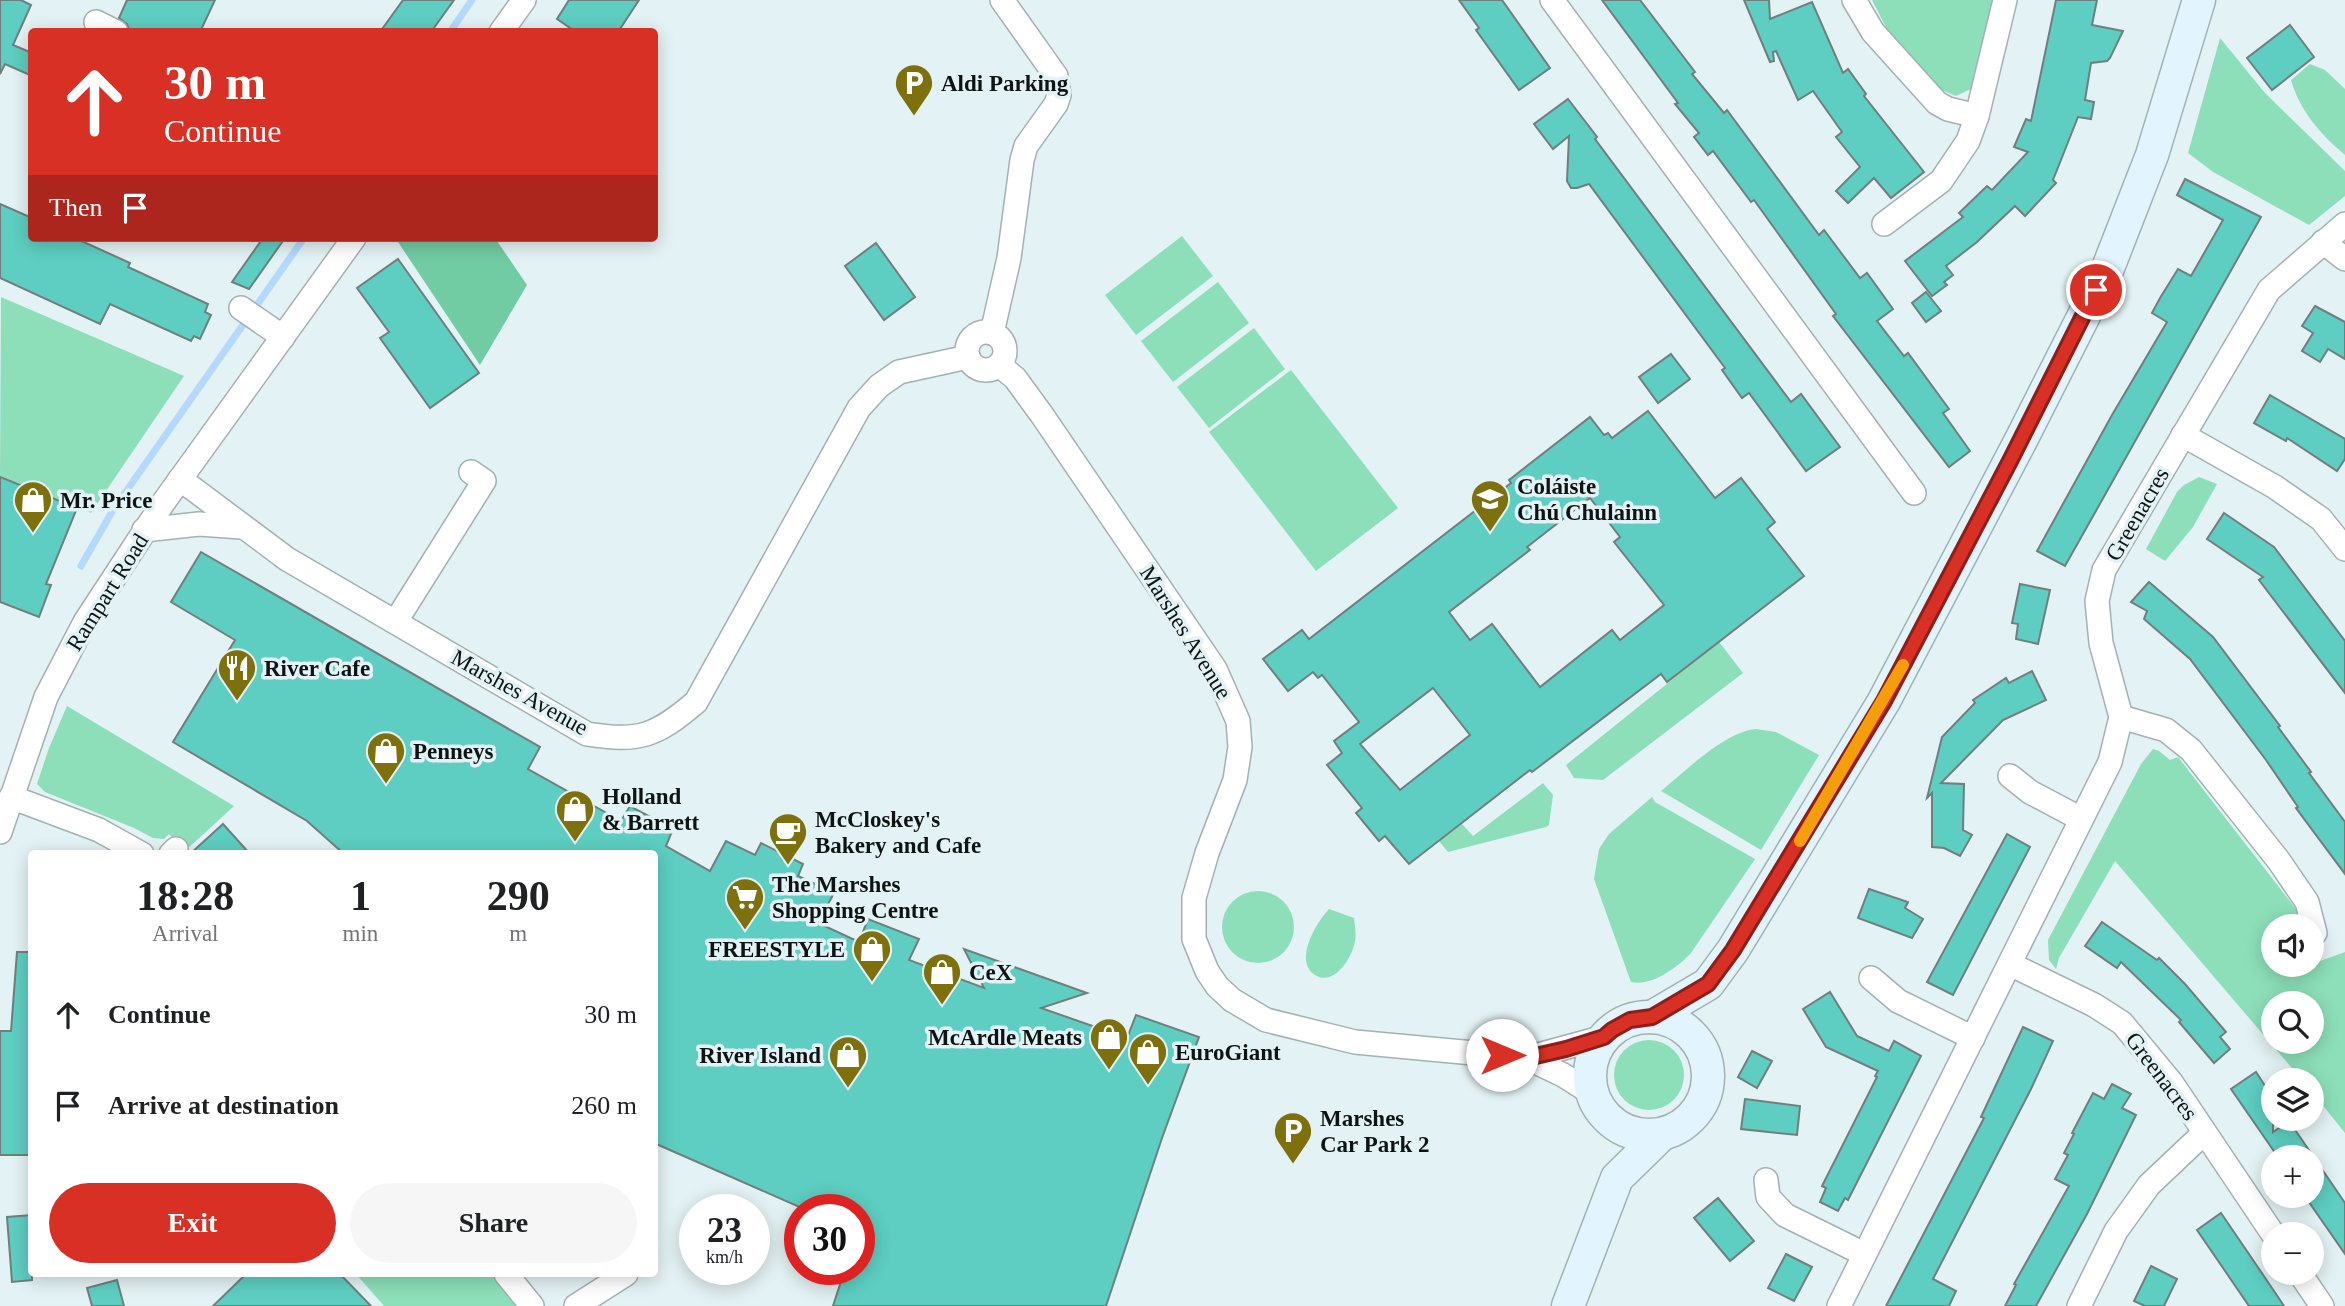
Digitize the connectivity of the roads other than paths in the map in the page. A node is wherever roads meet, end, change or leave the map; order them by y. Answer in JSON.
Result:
{"nodes":[{"id":1,"x":524,"y":0,"type":"edge"},
{"id":2,"x":1002,"y":0,"type":"edge"},
{"id":3,"x":1552,"y":0,"type":"edge"},
{"id":4,"x":1854,"y":0,"type":"edge"},
{"id":5,"x":2005,"y":0,"type":"edge"},
{"id":6,"x":2199,"y":0,"type":"edge"},
{"id":7,"x":504,"y":28,"type":"edge"},
{"id":8,"x":1977,"y":116,"type":"junction"},
{"id":9,"x":1884,"y":224,"type":"dead end"},
{"id":10,"x":2345,"y":224,"type":"edge"},
{"id":11,"x":351,"y":242,"type":"edge"},
{"id":12,"x":2323,"y":242,"type":"junction"},
{"id":13,"x":2345,"y":259,"type":"edge"},
{"id":14,"x":250,"y":315,"type":"dead end"},
{"id":15,"x":992,"y":333,"type":"junction"},
{"id":16,"x":284,"y":337,"type":"junction"},
{"id":17,"x":968,"y":357,"type":"junction"},
{"id":18,"x":999,"y":365,"type":"junction"},
{"id":19,"x":2183,"y":435,"type":"junction"},
{"id":20,"x":471,"y":472,"type":"dead end"},
{"id":21,"x":180,"y":479,"type":"junction"},
{"id":22,"x":1914,"y":493,"type":"dead end"},
{"id":23,"x":242,"y":527,"type":"junction"},
{"id":24,"x":144,"y":530,"type":"junction"},
{"id":25,"x":2345,"y":549,"type":"edge"},
{"id":26,"x":396,"y":621,"type":"junction"},
{"id":27,"x":2121,"y":717,"type":"junction"},
{"id":28,"x":2010,"y":776,"type":"dead end"},
{"id":29,"x":11,"y":797,"type":"junction"},
{"id":30,"x":2081,"y":819,"type":"junction"},
{"id":31,"x":0,"y":831,"type":"edge"},
{"id":32,"x":135,"y":850,"type":"edge"},
{"id":33,"x":2310,"y":914,"type":"edge"},
{"id":34,"x":2010,"y":964,"type":"junction"},
{"id":35,"x":1871,"y":978,"type":"dead end"},
{"id":36,"x":1708,"y":984,"type":"junction"},
{"id":37,"x":1652,"y":1017,"type":"junction"},
{"id":38,"x":1604,"y":1037,"type":"junction"},
{"id":39,"x":1973,"y":1038,"type":"junction"},
{"id":40,"x":1698,"y":1043,"type":"junction"},
{"id":41,"x":1527,"y":1058,"type":"junction"},
{"id":42,"x":1593,"y":1094,"type":"junction"},
{"id":43,"x":1611,"y":1121,"type":"junction"},
{"id":44,"x":1662,"y":1133,"type":"junction"},
{"id":45,"x":2204,"y":1133,"type":"junction"},
{"id":46,"x":1617,"y":1178,"type":"junction"},
{"id":47,"x":1766,"y":1180,"type":"dead end"},
{"id":48,"x":2265,"y":1222,"type":"edge"},
{"id":49,"x":1864,"y":1254,"type":"junction"},
{"id":50,"x":508,"y":1277,"type":"edge"},
{"id":51,"x":621,"y":1277,"type":"edge"},
{"id":52,"x":2308,"y":1285,"type":"edge"},
{"id":53,"x":532,"y":1306,"type":"edge"},
{"id":54,"x":576,"y":1306,"type":"edge"},
{"id":55,"x":1568,"y":1306,"type":"edge"},
{"id":56,"x":1839,"y":1306,"type":"edge"},
{"id":57,"x":2079,"y":1306,"type":"edge"},
{"id":58,"x":2322,"y":1306,"type":"edge"}],
"edges":[{"from":1,"to":7,"type":"street"},
{"from":2,"to":15,"type":"street"},
{"from":3,"to":22,"type":"street"},
{"from":4,"to":8,"type":"street"},
{"from":5,"to":8,"type":"street"},
{"from":6,"to":36,"type":"street"},
{"from":8,"to":9,"type":"street"},
{"from":10,"to":12,"type":"street","name":"Greenacres"},
{"from":11,"to":16,"type":"street","name":"Rampart Road"},
{"from":12,"to":13,"type":"street"},
{"from":12,"to":19,"type":"street","name":"Greenacres"},
{"from":14,"to":16,"type":"street"},
{"from":15,"to":17,"type":"street"},
{"from":15,"to":18,"type":"street"},
{"from":16,"to":21,"type":"street","name":"Rampart Road"},
{"from":17,"to":18,"type":"street"},
{"from":17,"to":26,"type":"street","name":"Marshes Avenue"},
{"from":18,"to":41,"type":"street","name":"Marshes Avenue"},
{"from":19,"to":25,"type":"street"},
{"from":19,"to":27,"type":"street","name":"Greenacres"},
{"from":20,"to":26,"type":"street"},
{"from":21,"to":23,"type":"street","name":"Marshes Avenue"},
{"from":21,"to":24,"type":"street","name":"Rampart Road"},
{"from":23,"to":24,"type":"street"},
{"from":23,"to":26,"type":"street","name":"Marshes Avenue"},
{"from":24,"to":29,"type":"street","name":"Rampart Road"},
{"from":27,"to":30,"type":"street","name":"Greenacres"},
{"from":27,"to":33,"type":"street"},
{"from":28,"to":30,"type":"street"},
{"from":29,"to":31,"type":"street","name":"Rampart Road"},
{"from":29,"to":32,"type":"street"},
{"from":30,"to":34,"type":"street","name":"Greenacres"},
{"from":34,"to":39,"type":"street","name":"Greenacres"},
{"from":34,"to":45,"type":"street","name":"Greenacres"},
{"from":35,"to":39,"type":"street"},
{"from":36,"to":37,"type":"street"},
{"from":36,"to":40,"type":"street"},
{"from":37,"to":38,"type":"street"},
{"from":37,"to":40,"type":"street"},
{"from":38,"to":41,"type":"street","name":"Marshes Avenue"},
{"from":38,"to":42,"type":"street"},
{"from":39,"to":49,"type":"street","name":"Greenacres"},
{"from":40,"to":44,"type":"street"},
{"from":41,"to":42,"type":"street","name":"Marshes Avenue"},
{"from":42,"to":43,"type":"street"},
{"from":43,"to":44,"type":"street"},
{"from":43,"to":46,"type":"street"},
{"from":44,"to":46,"type":"street"},
{"from":45,"to":48,"type":"street","name":"Greenacres"},
{"from":45,"to":57,"type":"street"},
{"from":46,"to":55,"type":"street"},
{"from":47,"to":49,"type":"street"},
{"from":49,"to":56,"type":"street","name":"Greenacres"},
{"from":50,"to":53,"type":"street"},
{"from":51,"to":54,"type":"street"},
{"from":52,"to":58,"type":"street"}]}
